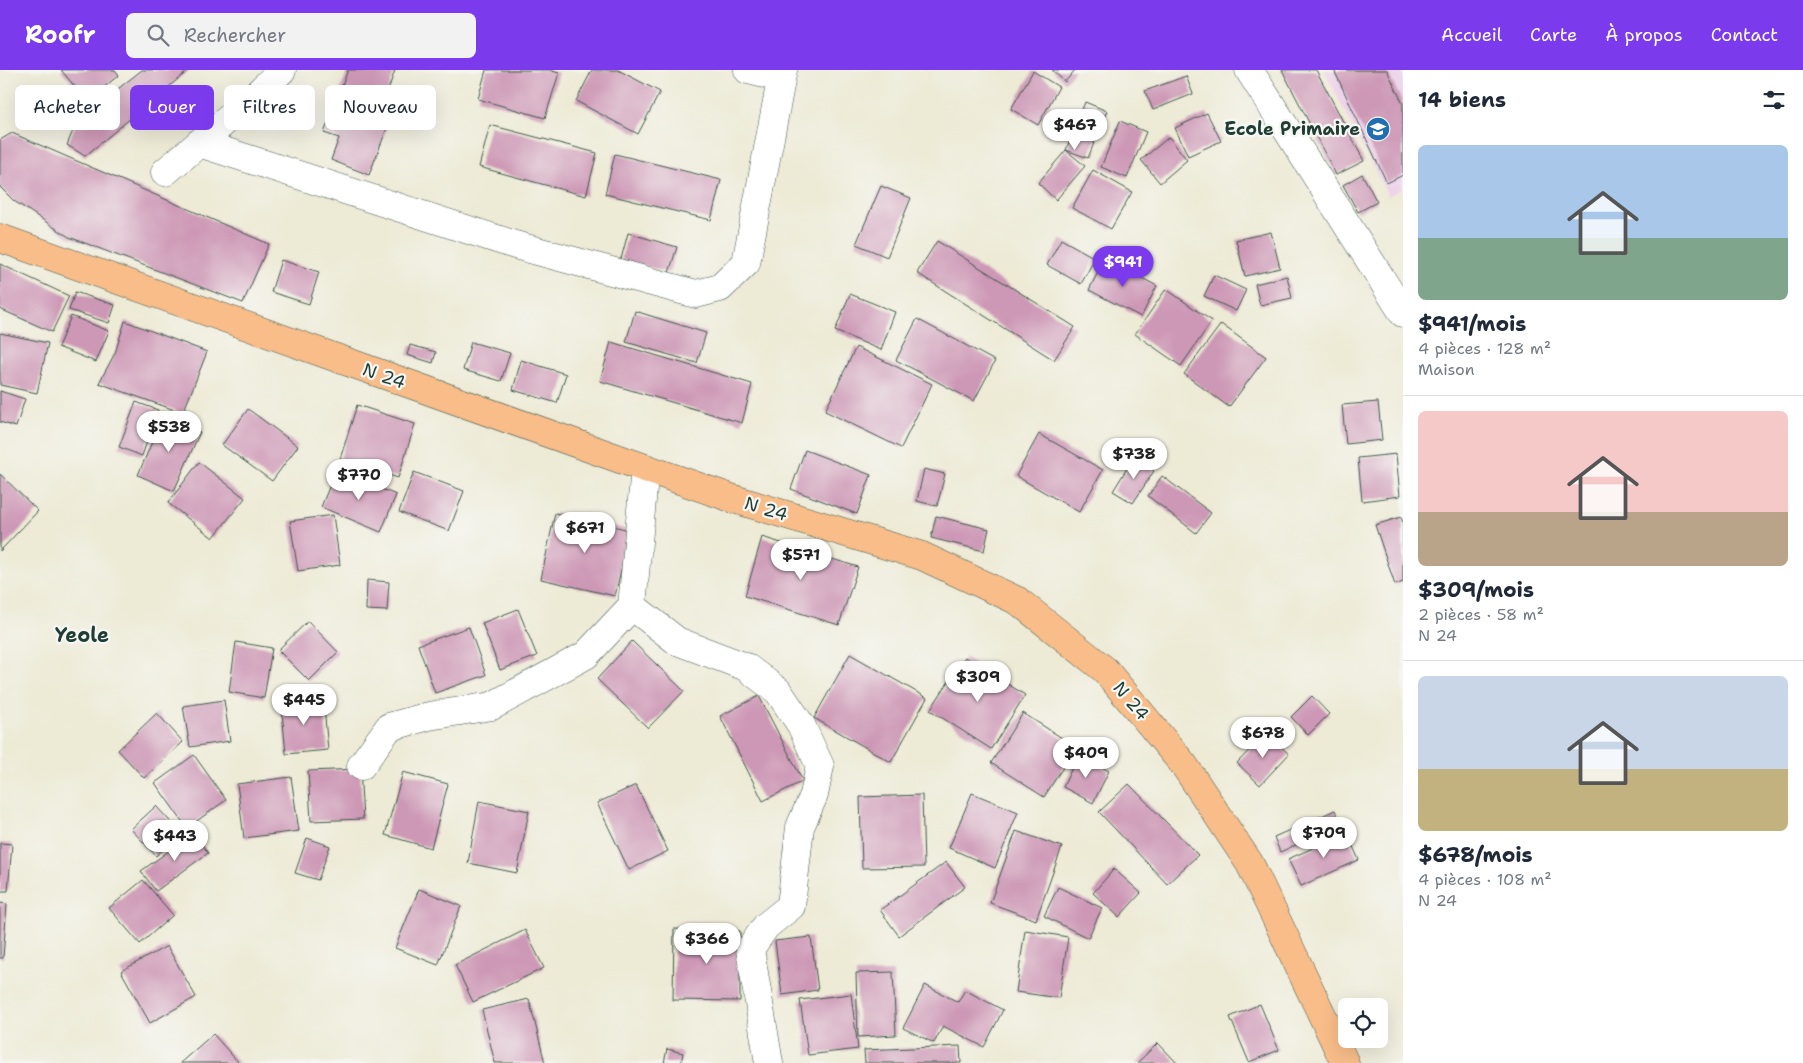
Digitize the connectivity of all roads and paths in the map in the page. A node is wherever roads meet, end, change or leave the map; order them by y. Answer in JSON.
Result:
{"nodes":[{"id":1,"x":282,"y":70,"type":"edge"},
{"id":2,"x":748,"y":70,"type":"edge"},
{"id":3,"x":1249,"y":70,"type":"edge"},
{"id":4,"x":782,"y":74,"type":"edge"},
{"id":5,"x":199,"y":144,"type":"junction"},
{"id":6,"x":165,"y":172,"type":"dead end"},
{"id":7,"x":0,"y":238,"type":"edge"},
{"id":8,"x":1403,"y":313,"type":"edge"},
{"id":9,"x":645,"y":468,"type":"junction"},
{"id":10,"x":632,"y":606,"type":"junction"},
{"id":11,"x":361,"y":766,"type":"dead end"},
{"id":12,"x":769,"y":1063,"type":"edge"},
{"id":13,"x":1345,"y":1063,"type":"edge"}],
"edges":[{"from":1,"to":5,"type":"street"},
{"from":2,"to":4,"type":"street"},
{"from":3,"to":8,"type":"street"},
{"from":4,"to":5,"type":"street"},
{"from":5,"to":6,"type":"street"},
{"from":7,"to":9,"type":"main road","name":"N 24"},
{"from":9,"to":10,"type":"street"},
{"from":9,"to":13,"type":"main road","name":"N 24"},
{"from":10,"to":11,"type":"street"},
{"from":10,"to":12,"type":"street"}]}
